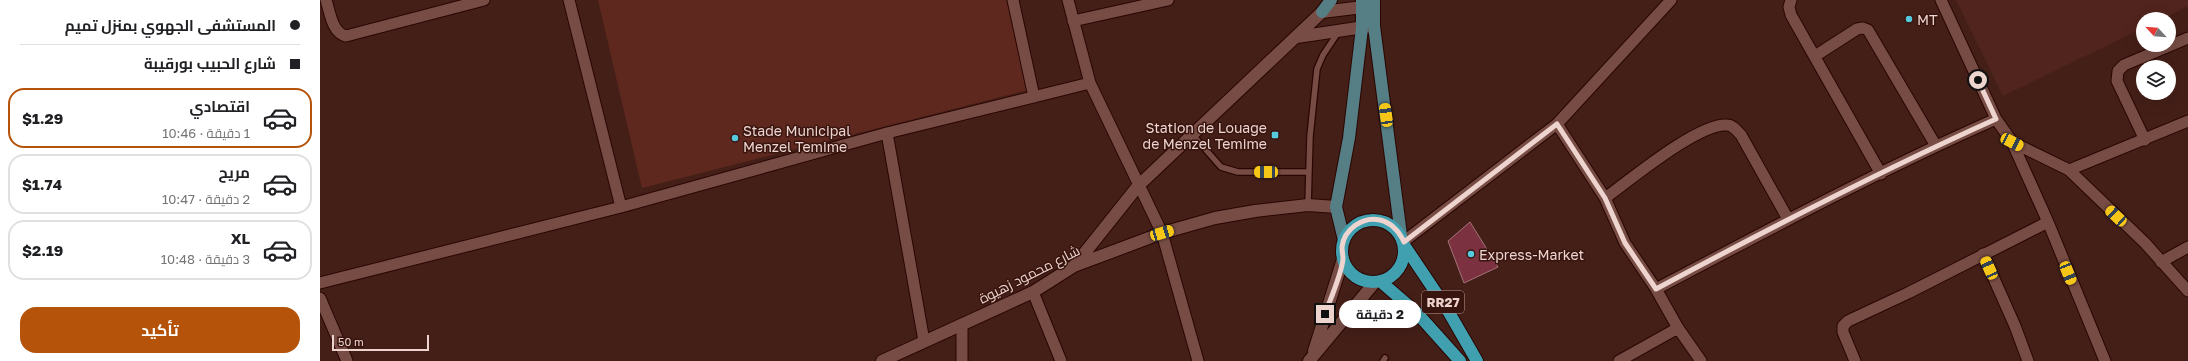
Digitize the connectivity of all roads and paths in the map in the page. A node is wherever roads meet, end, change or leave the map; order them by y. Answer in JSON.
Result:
{"nodes":[{"id":1,"x":326,"y":0,"type":"edge"},
{"id":2,"x":484,"y":0,"type":"edge"},
{"id":3,"x":569,"y":0,"type":"edge"},
{"id":4,"x":1013,"y":0,"type":"edge"},
{"id":5,"x":1068,"y":0,"type":"edge"},
{"id":6,"x":1168,"y":0,"type":"edge"},
{"id":7,"x":1331,"y":0,"type":"edge"},
{"id":8,"x":1671,"y":0,"type":"edge"},
{"id":9,"x":1790,"y":0,"type":"edge"},
{"id":10,"x":1940,"y":0,"type":"edge"},
{"id":11,"x":1368,"y":3,"type":"edge"},
{"id":12,"x":1322,"y":12,"type":"junction"},
{"id":13,"x":1073,"y":21,"type":"junction"},
{"id":14,"x":1374,"y":26,"type":"junction"},
{"id":15,"x":1362,"y":28,"type":"junction"},
{"id":16,"x":1340,"y":30,"type":"junction"},
{"id":17,"x":1297,"y":37,"type":"junction"},
{"id":18,"x":2188,"y":38,"type":"edge"},
{"id":19,"x":1815,"y":56,"type":"junction"},
{"id":20,"x":1090,"y":83,"type":"junction"},
{"id":21,"x":1034,"y":96,"type":"junction"},
{"id":22,"x":1996,"y":119,"type":"junction"},
{"id":23,"x":2188,"y":121,"type":"edge"},
{"id":24,"x":1557,"y":124,"type":"junction"},
{"id":25,"x":886,"y":133,"type":"junction"},
{"id":26,"x":1192,"y":134,"type":"junction"},
{"id":27,"x":2145,"y":140,"type":"junction"},
{"id":28,"x":2012,"y":142,"type":"junction"},
{"id":29,"x":1936,"y":146,"type":"junction"},
{"id":30,"x":2069,"y":170,"type":"junction"},
{"id":31,"x":1309,"y":172,"type":"junction"},
{"id":32,"x":1881,"y":174,"type":"junction"},
{"id":33,"x":1138,"y":186,"type":"junction"},
{"id":34,"x":1605,"y":198,"type":"junction"},
{"id":35,"x":1308,"y":204,"type":"junction"},
{"id":36,"x":621,"y":207,"type":"junction"},
{"id":37,"x":1336,"y":207,"type":"junction"},
{"id":38,"x":1788,"y":219,"type":"junction"},
{"id":39,"x":2048,"y":222,"type":"junction"},
{"id":40,"x":1162,"y":233,"type":"junction"},
{"id":41,"x":1344,"y":240,"type":"junction"},
{"id":42,"x":1403,"y":241,"type":"junction"},
{"id":43,"x":2188,"y":247,"type":"edge"},
{"id":44,"x":1983,"y":254,"type":"junction"},
{"id":45,"x":1343,"y":259,"type":"junction"},
{"id":46,"x":2161,"y":262,"type":"junction"},
{"id":47,"x":1074,"y":266,"type":"junction"},
{"id":48,"x":1377,"y":282,"type":"junction"},
{"id":49,"x":320,"y":283,"type":"edge"},
{"id":50,"x":1656,"y":289,"type":"junction"},
{"id":51,"x":2188,"y":291,"type":"edge"},
{"id":52,"x":1034,"y":292,"type":"junction"},
{"id":53,"x":320,"y":298,"type":"edge"},
{"id":54,"x":962,"y":324,"type":"junction"},
{"id":55,"x":1678,"y":328,"type":"junction"},
{"id":56,"x":924,"y":341,"type":"junction"},
{"id":57,"x":1313,"y":359,"type":"edge"},
{"id":58,"x":347,"y":361,"type":"edge"},
{"id":59,"x":882,"y":361,"type":"edge"},
{"id":60,"x":962,"y":361,"type":"edge"},
{"id":61,"x":1062,"y":361,"type":"edge"},
{"id":62,"x":1198,"y":361,"type":"edge"},
{"id":63,"x":1460,"y":361,"type":"edge"},
{"id":64,"x":1477,"y":361,"type":"edge"},
{"id":65,"x":1619,"y":361,"type":"edge"},
{"id":66,"x":1702,"y":361,"type":"edge"},
{"id":67,"x":1855,"y":361,"type":"edge"},
{"id":68,"x":2028,"y":361,"type":"edge"},
{"id":69,"x":2105,"y":361,"type":"edge"}],
"edges":[{"from":1,"to":2,"type":"street"},
{"from":3,"to":36,"type":"street"},
{"from":4,"to":21,"type":"street"},
{"from":5,"to":13,"type":"street"},
{"from":6,"to":13,"type":"street"},
{"from":7,"to":12,"type":"main road"},
{"from":8,"to":24,"type":"street"},
{"from":9,"to":19,"type":"street"},
{"from":10,"to":22,"type":"street"},
{"from":11,"to":12,"type":"main road"},
{"from":11,"to":14,"type":"main road","number":"RR27"},
{"from":11,"to":15,"type":"main road"},
{"from":12,"to":17,"type":"main road"},
{"from":13,"to":20,"type":"street"},
{"from":14,"to":15,"type":"main road"},
{"from":14,"to":42,"type":"main road","number":"RR27"},
{"from":15,"to":16,"type":"main road"},
{"from":15,"to":37,"type":"main road"},
{"from":16,"to":17,"type":"main road"},
{"from":16,"to":31,"type":"lane"},
{"from":17,"to":26,"type":"main road"},
{"from":18,"to":27,"type":"street"},
{"from":19,"to":29,"type":"street"},
{"from":19,"to":32,"type":"street"},
{"from":20,"to":21,"type":"street"},
{"from":20,"to":33,"type":"street"},
{"from":21,"to":25,"type":"street"},
{"from":22,"to":28,"type":"street"},
{"from":22,"to":29,"type":"street"},
{"from":23,"to":27,"type":"street"},
{"from":24,"to":34,"type":"street"},
{"from":24,"to":42,"type":"street"},
{"from":25,"to":36,"type":"street"},
{"from":25,"to":56,"type":"street"},
{"from":26,"to":31,"type":"lane"},
{"from":26,"to":33,"type":"main road"},
{"from":27,"to":30,"type":"street"},
{"from":28,"to":30,"type":"street"},
{"from":28,"to":39,"type":"street"},
{"from":29,"to":32,"type":"street"},
{"from":30,"to":46,"type":"street"},
{"from":31,"to":35,"type":"lane"},
{"from":32,"to":38,"type":"street"},
{"from":33,"to":40,"type":"street"},
{"from":33,"to":47,"type":"main road"},
{"from":34,"to":38,"type":"street"},
{"from":34,"to":50,"type":"street"},
{"from":35,"to":37,"type":"main road","name":"شارع محمود زهيوة"},
{"from":35,"to":40,"type":"main road","name":"شارع محمود زهيوة"},
{"from":36,"to":49,"type":"street"},
{"from":37,"to":41,"type":"main road"},
{"from":38,"to":50,"type":"street"},
{"from":39,"to":44,"type":"street"},
{"from":39,"to":69,"type":"street"},
{"from":40,"to":47,"type":"main road","name":"شارع محمود زهيوة"},
{"from":40,"to":62,"type":"street"},
{"from":41,"to":42,"type":"highway","number":"RR27"},
{"from":41,"to":45,"type":"highway"},
{"from":42,"to":48,"type":"highway","number":"RR27"},
{"from":42,"to":64,"type":"highway","number":"RR27"},
{"from":43,"to":46,"type":"street"},
{"from":44,"to":67,"type":"street"},
{"from":44,"to":68,"type":"street"},
{"from":45,"to":48,"type":"highway","number":"RR27"},
{"from":45,"to":57,"type":"main road"},
{"from":46,"to":51,"type":"street"},
{"from":47,"to":52,"type":"main road","name":"شارع محمود زهيوة"},
{"from":48,"to":57,"type":"main road"},
{"from":48,"to":63,"type":"highway","number":"RR27"},
{"from":50,"to":55,"type":"street"},
{"from":52,"to":54,"type":"main road","name":"شارع محمود زهيوة"},
{"from":52,"to":61,"type":"street"},
{"from":53,"to":58,"type":"street"},
{"from":54,"to":56,"type":"main road","name":"شارع محمود زهيوة"},
{"from":54,"to":60,"type":"street"},
{"from":55,"to":65,"type":"street"},
{"from":55,"to":66,"type":"street"},
{"from":56,"to":59,"type":"main road","name":"شارع محمود زهيوة"}]}
